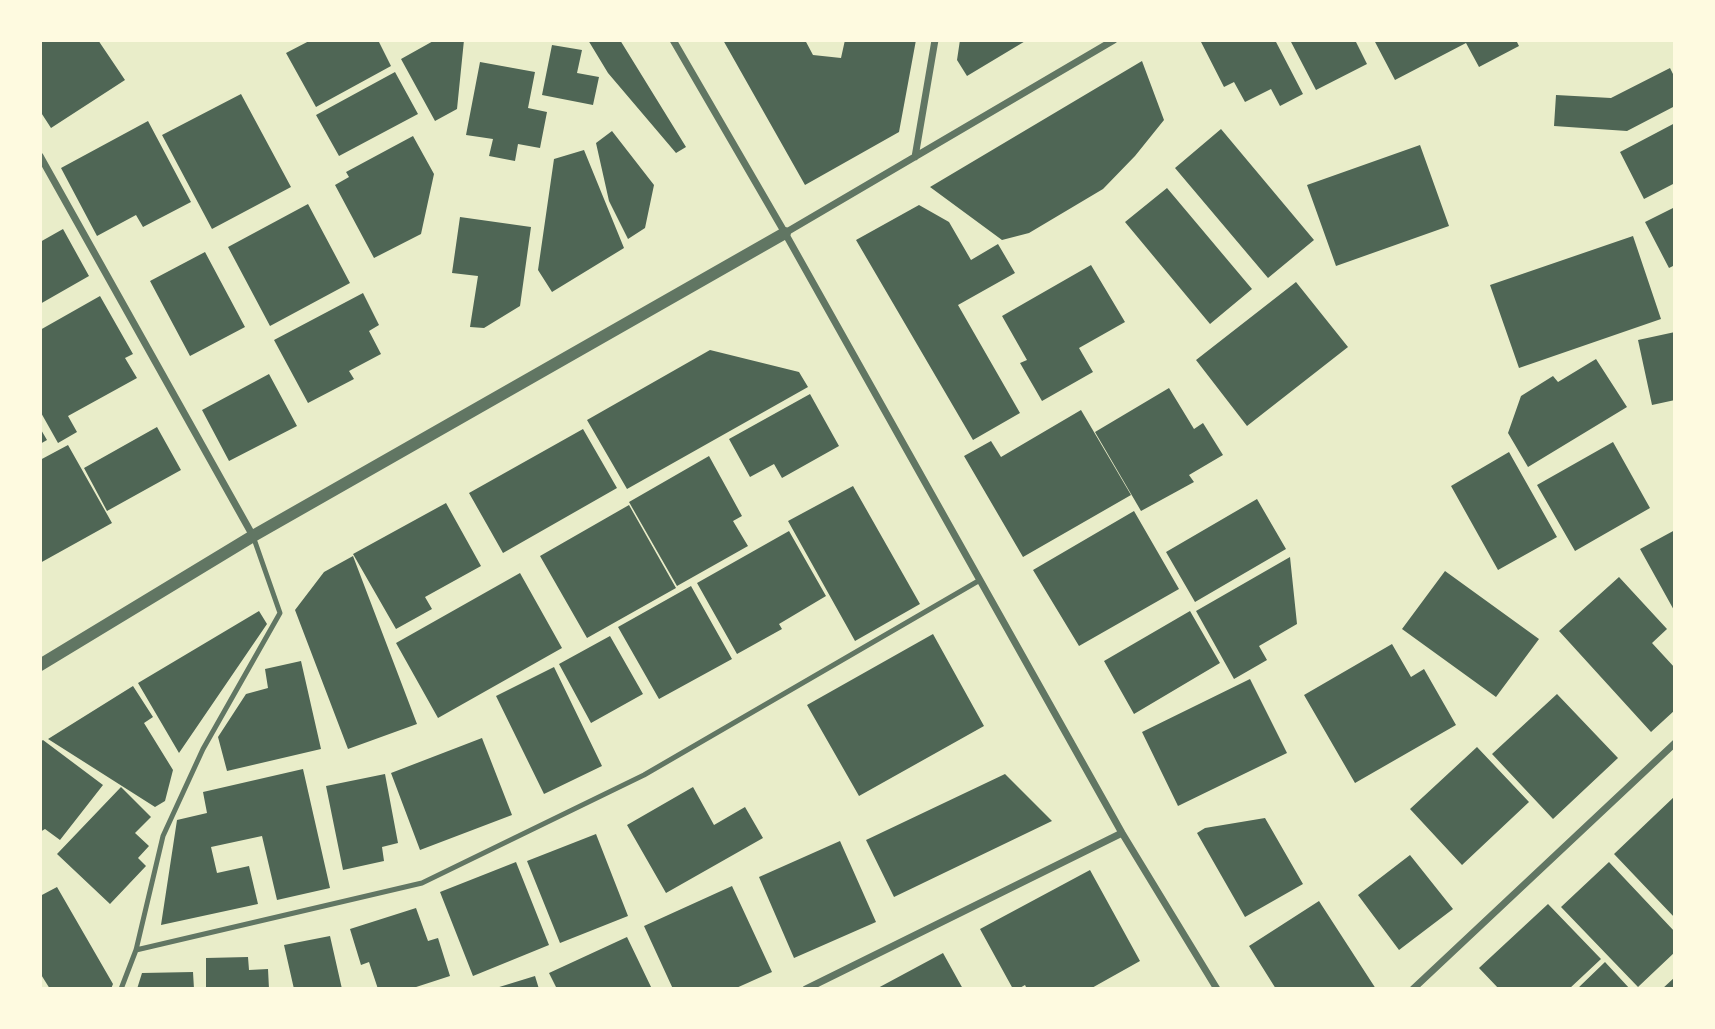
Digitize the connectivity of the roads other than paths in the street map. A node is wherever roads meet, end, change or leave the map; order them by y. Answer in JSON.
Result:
{"nodes":[{"id":1,"x":673,"y":40,"type":"edge"},
{"id":2,"x":935,"y":40,"type":"edge"},
{"id":3,"x":1114,"y":40,"type":"edge"},
{"id":4,"x":40,"y":156,"type":"edge"},
{"id":5,"x":915,"y":157,"type":"junction"},
{"id":6,"x":785,"y":233,"type":"junction"},
{"id":7,"x":253,"y":536,"type":"junction"},
{"id":8,"x":980,"y":580,"type":"junction"},
{"id":9,"x":40,"y":665,"type":"edge"},
{"id":10,"x":1675,"y":743,"type":"edge"},
{"id":11,"x":1122,"y":833,"type":"junction"},
{"id":12,"x":136,"y":950,"type":"junction"},
{"id":13,"x":121,"y":989,"type":"edge"},
{"id":14,"x":806,"y":989,"type":"edge"},
{"id":15,"x":1217,"y":989,"type":"edge"},
{"id":16,"x":1413,"y":989,"type":"edge"}],
"edges":[{"from":1,"to":6,"type":"street"},
{"from":2,"to":5,"type":"street"},
{"from":3,"to":5,"type":"street"},
{"from":4,"to":7,"type":"street"},
{"from":5,"to":6,"type":"street"},
{"from":6,"to":7,"type":"street"},
{"from":6,"to":8,"type":"street"},
{"from":7,"to":9,"type":"street"},
{"from":7,"to":12,"type":"lane"},
{"from":8,"to":11,"type":"street"},
{"from":8,"to":12,"type":"lane"},
{"from":10,"to":16,"type":"street"},
{"from":11,"to":14,"type":"street"},
{"from":11,"to":15,"type":"street"},
{"from":12,"to":13,"type":"lane"}]}
